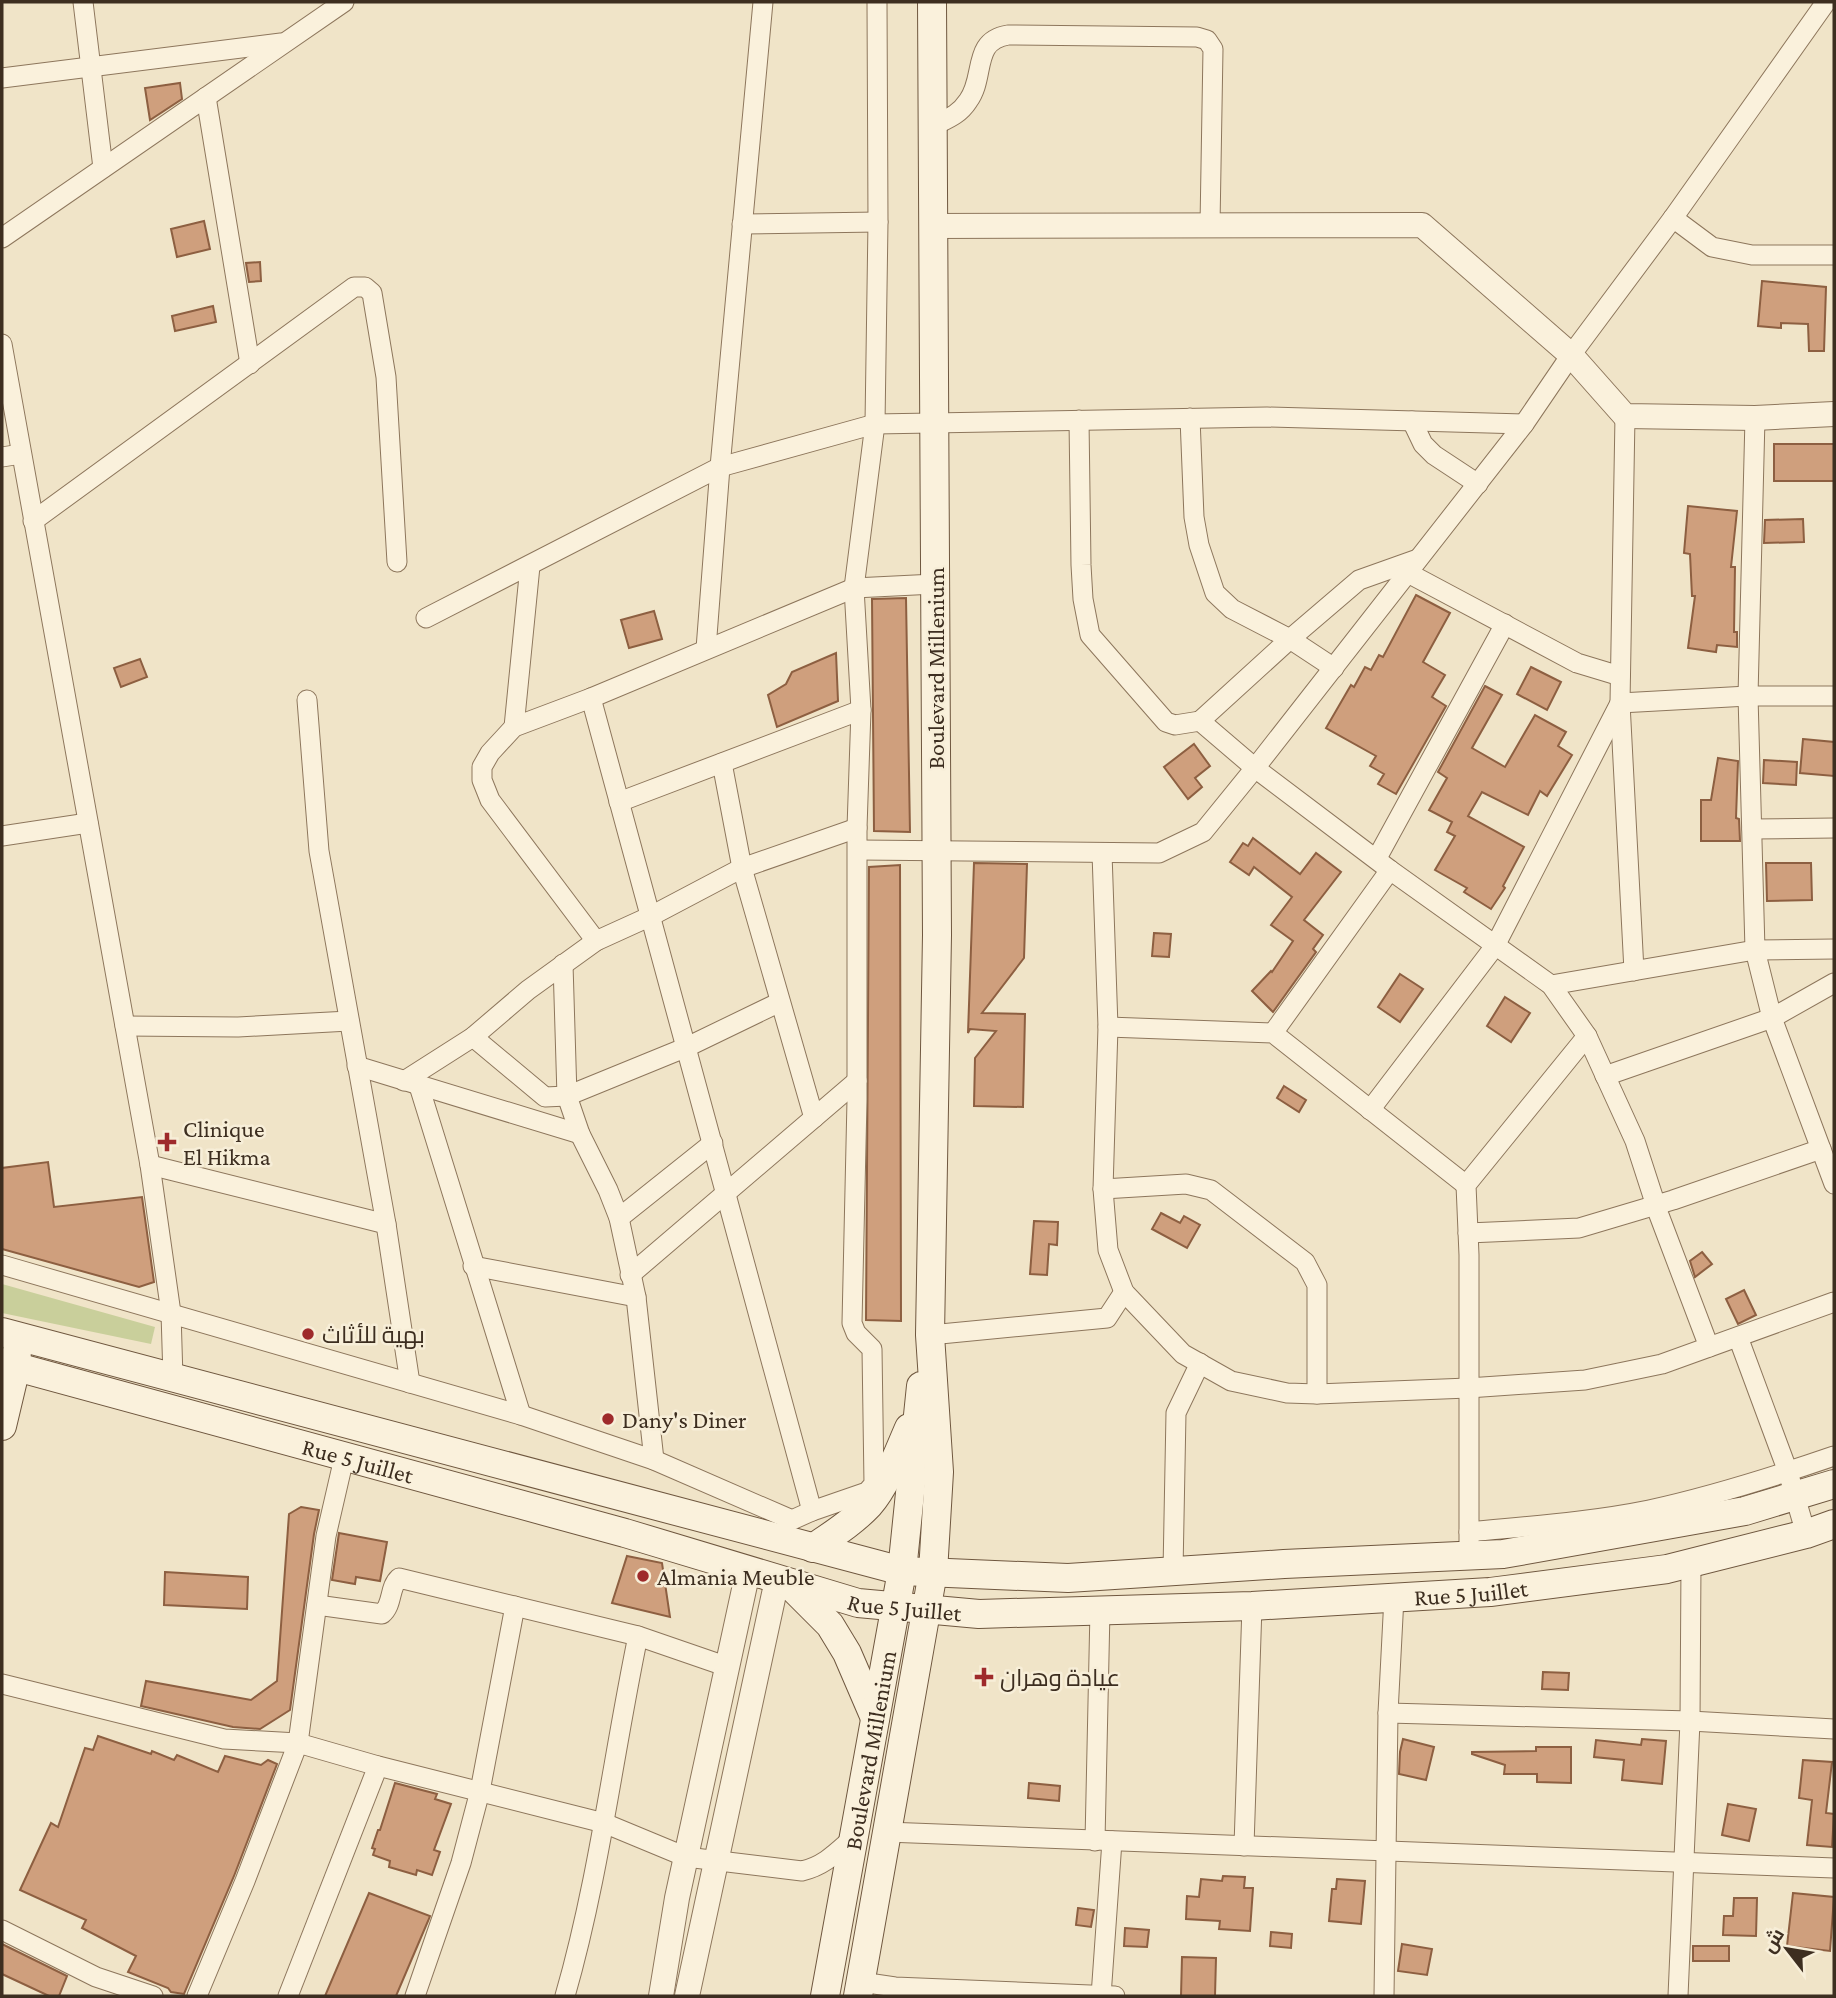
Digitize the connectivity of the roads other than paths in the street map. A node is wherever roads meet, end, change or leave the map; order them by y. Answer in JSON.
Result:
{"nodes":[{"id":1,"x":83,"y":2,"type":"edge"},
{"id":2,"x":344,"y":2,"type":"edge"},
{"id":3,"x":763,"y":2,"type":"edge"},
{"id":4,"x":877,"y":2,"type":"edge"},
{"id":5,"x":932,"y":2,"type":"edge"},
{"id":6,"x":1826,"y":2,"type":"edge"},
{"id":7,"x":285,"y":43,"type":"junction"},
{"id":8,"x":90,"y":67,"type":"junction"},
{"id":9,"x":2,"y":78,"type":"edge"},
{"id":10,"x":206,"y":97,"type":"junction"},
{"id":11,"x":933,"y":126,"type":"junction"},
{"id":12,"x":103,"y":168,"type":"junction"},
{"id":13,"x":1673,"y":218,"type":"junction"},
{"id":14,"x":878,"y":222,"type":"junction"},
{"id":15,"x":742,"y":225,"type":"junction"},
{"id":16,"x":1210,"y":225,"type":"junction"},
{"id":17,"x":933,"y":226,"type":"junction"},
{"id":18,"x":2,"y":238,"type":"edge"},
{"id":19,"x":1834,"y":255,"type":"edge"},
{"id":20,"x":2,"y":344,"type":"edge"},
{"id":21,"x":1571,"y":355,"type":"junction"},
{"id":22,"x":250,"y":364,"type":"junction"},
{"id":23,"x":1834,"y":414,"type":"edge"},
{"id":24,"x":1625,"y":416,"type":"junction"},
{"id":25,"x":1190,"y":418,"type":"junction"},
{"id":26,"x":1755,"y":418,"type":"junction"},
{"id":27,"x":1079,"y":420,"type":"junction"},
{"id":28,"x":1412,"y":421,"type":"junction"},
{"id":29,"x":934,"y":422,"type":"junction"},
{"id":30,"x":874,"y":424,"type":"junction"},
{"id":31,"x":1524,"y":424,"type":"junction"},
{"id":32,"x":11,"y":456,"type":"edge"},
{"id":33,"x":720,"y":467,"type":"junction"},
{"id":34,"x":1478,"y":484,"type":"junction"},
{"id":35,"x":33,"y":521,"type":"junction"},
{"id":36,"x":397,"y":562,"type":"dead end"},
{"id":37,"x":1414,"y":565,"type":"junction"},
{"id":38,"x":530,"y":566,"type":"junction"},
{"id":39,"x":935,"y":584,"type":"junction"},
{"id":40,"x":854,"y":588,"type":"junction"},
{"id":41,"x":426,"y":618,"type":"dead end"},
{"id":42,"x":1505,"y":624,"type":"junction"},
{"id":43,"x":1290,"y":639,"type":"junction"},
{"id":44,"x":706,"y":649,"type":"junction"},
{"id":45,"x":1334,"y":668,"type":"junction"},
{"id":46,"x":1620,"y":676,"type":"junction"},
{"id":47,"x":1748,"y":696,"type":"junction"},
{"id":48,"x":1834,"y":696,"type":"edge"},
{"id":49,"x":591,"y":698,"type":"junction"},
{"id":50,"x":307,"y":700,"type":"dead end"},
{"id":51,"x":1620,"y":703,"type":"junction"},
{"id":52,"x":861,"y":710,"type":"junction"},
{"id":53,"x":1200,"y":721,"type":"junction"},
{"id":54,"x":514,"y":727,"type":"junction"},
{"id":55,"x":722,"y":763,"type":"junction"},
{"id":56,"x":1255,"y":768,"type":"junction"},
{"id":57,"x":619,"y":802,"type":"junction"},
{"id":58,"x":88,"y":823,"type":"junction"},
{"id":59,"x":857,"y":828,"type":"junction"},
{"id":60,"x":1834,"y":828,"type":"edge"},
{"id":61,"x":1752,"y":829,"type":"junction"},
{"id":62,"x":2,"y":836,"type":"edge"},
{"id":63,"x":936,"y":849,"type":"junction"},
{"id":64,"x":859,"y":850,"type":"junction"},
{"id":65,"x":1102,"y":853,"type":"junction"},
{"id":66,"x":1384,"y":864,"type":"junction"},
{"id":67,"x":742,"y":868,"type":"junction"},
{"id":68,"x":651,"y":916,"type":"junction"},
{"id":69,"x":596,"y":941,"type":"junction"},
{"id":70,"x":1495,"y":946,"type":"junction"},
{"id":71,"x":1834,"y":949,"type":"edge"},
{"id":72,"x":1755,"y":950,"type":"junction"},
{"id":73,"x":563,"y":964,"type":"junction"},
{"id":74,"x":1634,"y":971,"type":"junction"},
{"id":75,"x":1834,"y":983,"type":"edge"},
{"id":76,"x":1551,"y":985,"type":"junction"},
{"id":77,"x":780,"y":1002,"type":"junction"},
{"id":78,"x":1772,"y":1018,"type":"junction"},
{"id":79,"x":349,"y":1021,"type":"junction"},
{"id":80,"x":125,"y":1026,"type":"junction"},
{"id":81,"x":1108,"y":1027,"type":"junction"},
{"id":82,"x":1273,"y":1033,"type":"junction"},
{"id":83,"x":1587,"y":1036,"type":"junction"},
{"id":84,"x":473,"y":1037,"type":"junction"},
{"id":85,"x":687,"y":1047,"type":"junction"},
{"id":86,"x":357,"y":1066,"type":"junction"},
{"id":87,"x":1605,"y":1076,"type":"junction"},
{"id":88,"x":857,"y":1081,"type":"junction"},
{"id":89,"x":412,"y":1083,"type":"junction"},
{"id":90,"x":568,"y":1096,"type":"junction"},
{"id":91,"x":1370,"y":1110,"type":"junction"},
{"id":92,"x":814,"y":1118,"type":"junction"},
{"id":93,"x":580,"y":1134,"type":"junction"},
{"id":94,"x":713,"y":1143,"type":"junction"},
{"id":95,"x":1821,"y":1149,"type":"junction"},
{"id":96,"x":150,"y":1165,"type":"junction"},
{"id":97,"x":1834,"y":1184,"type":"edge"},
{"id":98,"x":1465,"y":1185,"type":"junction"},
{"id":99,"x":1103,"y":1189,"type":"junction"},
{"id":100,"x":727,"y":1194,"type":"junction"},
{"id":101,"x":1655,"y":1205,"type":"junction"},
{"id":102,"x":619,"y":1218,"type":"junction"},
{"id":103,"x":386,"y":1224,"type":"junction"},
{"id":104,"x":1468,"y":1233,"type":"junction"},
{"id":105,"x":2,"y":1265,"type":"edge"},
{"id":106,"x":473,"y":1266,"type":"junction"},
{"id":107,"x":630,"y":1275,"type":"junction"},
{"id":108,"x":1124,"y":1292,"type":"junction"},
{"id":109,"x":636,"y":1297,"type":"junction"},
{"id":110,"x":1834,"y":1302,"type":"edge"},
{"id":111,"x":171,"y":1313,"type":"junction"},
{"id":112,"x":9,"y":1334,"type":"edge"},
{"id":113,"x":930,"y":1335,"type":"junction"},
{"id":114,"x":1738,"y":1337,"type":"junction"},
{"id":115,"x":1709,"y":1347,"type":"junction"},
{"id":116,"x":1200,"y":1363,"type":"junction"},
{"id":117,"x":9,"y":1365,"type":"edge"},
{"id":118,"x":173,"y":1378,"type":"junction"},
{"id":119,"x":410,"y":1383,"type":"junction"},
{"id":120,"x":1468,"y":1388,"type":"junction"},
{"id":121,"x":1317,"y":1394,"type":"junction"},
{"id":122,"x":917,"y":1409,"type":"junction"},
{"id":123,"x":521,"y":1415,"type":"junction"},
{"id":124,"x":2,"y":1426,"type":"edge"},
{"id":125,"x":1834,"y":1456,"type":"edge"},
{"id":126,"x":344,"y":1458,"type":"junction"},
{"id":127,"x":654,"y":1460,"type":"junction"},
{"id":128,"x":1792,"y":1484,"type":"junction"},
{"id":129,"x":1834,"y":1484,"type":"edge"},
{"id":130,"x":812,"y":1511,"type":"junction"},
{"id":131,"x":1834,"y":1524,"type":"edge"},
{"id":132,"x":1806,"y":1534,"type":"junction"},
{"id":133,"x":798,"y":1537,"type":"junction"},
{"id":134,"x":1469,"y":1544,"type":"junction"},
{"id":135,"x":1691,"y":1563,"type":"junction"},
{"id":136,"x":748,"y":1571,"type":"junction"},
{"id":137,"x":902,"y":1571,"type":"junction"},
{"id":138,"x":1173,"y":1571,"type":"junction"},
{"id":139,"x":933,"y":1572,"type":"junction"},
{"id":140,"x":782,"y":1581,"type":"junction"},
{"id":141,"x":1394,"y":1597,"type":"junction"},
{"id":142,"x":317,"y":1605,"type":"junction"},
{"id":143,"x":1252,"y":1605,"type":"junction"},
{"id":144,"x":515,"y":1606,"type":"junction"},
{"id":145,"x":896,"y":1606,"type":"junction"},
{"id":146,"x":926,"y":1609,"type":"junction"},
{"id":147,"x":1100,"y":1610,"type":"junction"},
{"id":148,"x":638,"y":1636,"type":"junction"},
{"id":149,"x":728,"y":1667,"type":"junction"},
{"id":150,"x":2,"y":1684,"type":"edge"},
{"id":151,"x":1388,"y":1713,"type":"junction"},
{"id":152,"x":875,"y":1718,"type":"junction"},
{"id":153,"x":1690,"y":1721,"type":"junction"},
{"id":154,"x":1834,"y":1729,"type":"edge"},
{"id":155,"x":299,"y":1744,"type":"junction"},
{"id":156,"x":379,"y":1766,"type":"junction"},
{"id":157,"x":481,"y":1791,"type":"junction"},
{"id":158,"x":604,"y":1823,"type":"junction"},
{"id":159,"x":886,"y":1832,"type":"junction"},
{"id":160,"x":853,"y":1838,"type":"junction"},
{"id":161,"x":1103,"y":1841,"type":"junction"},
{"id":162,"x":1244,"y":1846,"type":"junction"},
{"id":163,"x":1385,"y":1851,"type":"junction"},
{"id":164,"x":686,"y":1857,"type":"junction"},
{"id":165,"x":717,"y":1860,"type":"junction"},
{"id":166,"x":1684,"y":1862,"type":"junction"},
{"id":167,"x":1834,"y":1868,"type":"edge"},
{"id":168,"x":2,"y":1930,"type":"edge"},
{"id":169,"x":860,"y":1989,"type":"edge"},
{"id":170,"x":153,"y":1996,"type":"edge"},
{"id":171,"x":197,"y":1996,"type":"edge"},
{"id":172,"x":288,"y":1996,"type":"edge"},
{"id":173,"x":415,"y":1996,"type":"edge"},
{"id":174,"x":565,"y":1996,"type":"edge"},
{"id":175,"x":661,"y":1996,"type":"edge"},
{"id":176,"x":687,"y":1996,"type":"edge"},
{"id":177,"x":825,"y":1996,"type":"edge"},
{"id":178,"x":1101,"y":1996,"type":"edge"},
{"id":179,"x":1115,"y":1996,"type":"edge"},
{"id":180,"x":1384,"y":1996,"type":"edge"},
{"id":181,"x":1678,"y":1996,"type":"edge"}],
"edges":[{"from":1,"to":8,"type":"street"},
{"from":2,"to":7,"type":"street"},
{"from":3,"to":15,"type":"street"},
{"from":4,"to":14,"type":"street"},
{"from":5,"to":11,"type":"main road","name":"Boulevard Millenium"},
{"from":6,"to":13,"type":"street"},
{"from":7,"to":8,"type":"street"},
{"from":7,"to":10,"type":"street"},
{"from":8,"to":9,"type":"street"},
{"from":8,"to":12,"type":"street"},
{"from":10,"to":12,"type":"street"},
{"from":10,"to":22,"type":"street"},
{"from":11,"to":16,"type":"street"},
{"from":11,"to":17,"type":"main road","name":"Boulevard Millenium"},
{"from":12,"to":18,"type":"street"},
{"from":13,"to":19,"type":"street"},
{"from":13,"to":21,"type":"street"},
{"from":14,"to":15,"type":"street"},
{"from":14,"to":30,"type":"street"},
{"from":15,"to":33,"type":"street"},
{"from":16,"to":17,"type":"street"},
{"from":16,"to":21,"type":"street"},
{"from":17,"to":29,"type":"main road","name":"Boulevard Millenium"},
{"from":20,"to":32,"type":"street"},
{"from":21,"to":24,"type":"street"},
{"from":21,"to":31,"type":"street"},
{"from":22,"to":35,"type":"street"},
{"from":22,"to":36,"type":"street"},
{"from":23,"to":26,"type":"street"},
{"from":24,"to":26,"type":"street"},
{"from":24,"to":46,"type":"street"},
{"from":25,"to":27,"type":"street"},
{"from":25,"to":28,"type":"street"},
{"from":25,"to":43,"type":"street"},
{"from":26,"to":47,"type":"street"},
{"from":27,"to":29,"type":"street"},
{"from":27,"to":53,"type":"street"},
{"from":28,"to":31,"type":"street"},
{"from":28,"to":34,"type":"street"},
{"from":29,"to":30,"type":"street"},
{"from":29,"to":39,"type":"main road","name":"Boulevard Millenium"},
{"from":30,"to":33,"type":"street"},
{"from":30,"to":40,"type":"street"},
{"from":31,"to":34,"type":"street"},
{"from":32,"to":35,"type":"street"},
{"from":33,"to":38,"type":"street"},
{"from":33,"to":44,"type":"street"},
{"from":34,"to":37,"type":"street"},
{"from":35,"to":58,"type":"street"},
{"from":37,"to":42,"type":"street"},
{"from":37,"to":43,"type":"street"},
{"from":37,"to":45,"type":"street"},
{"from":38,"to":41,"type":"street"},
{"from":38,"to":54,"type":"street"},
{"from":39,"to":40,"type":"street"},
{"from":39,"to":63,"type":"main road","name":"Boulevard Millenium"},
{"from":40,"to":44,"type":"street"},
{"from":40,"to":52,"type":"street"},
{"from":42,"to":46,"type":"street"},
{"from":42,"to":66,"type":"street"},
{"from":43,"to":45,"type":"street"},
{"from":43,"to":53,"type":"street"},
{"from":44,"to":49,"type":"street"},
{"from":45,"to":56,"type":"street"},
{"from":46,"to":51,"type":"street"},
{"from":47,"to":48,"type":"street"},
{"from":47,"to":51,"type":"street"},
{"from":47,"to":61,"type":"street"},
{"from":49,"to":54,"type":"street"},
{"from":49,"to":57,"type":"street"},
{"from":50,"to":79,"type":"street"},
{"from":51,"to":70,"type":"street"},
{"from":51,"to":74,"type":"street"},
{"from":52,"to":55,"type":"street"},
{"from":52,"to":59,"type":"street"},
{"from":53,"to":56,"type":"street"},
{"from":54,"to":69,"type":"street"},
{"from":55,"to":57,"type":"street"},
{"from":55,"to":67,"type":"street"},
{"from":56,"to":65,"type":"street"},
{"from":56,"to":66,"type":"street"},
{"from":57,"to":68,"type":"street"},
{"from":58,"to":62,"type":"street"},
{"from":58,"to":80,"type":"street"},
{"from":59,"to":64,"type":"street"},
{"from":59,"to":67,"type":"street"},
{"from":60,"to":61,"type":"street"},
{"from":61,"to":72,"type":"street"},
{"from":63,"to":64,"type":"street"},
{"from":63,"to":65,"type":"street"},
{"from":63,"to":113,"type":"main road","name":"Boulevard Millenium"},
{"from":64,"to":88,"type":"street"},
{"from":65,"to":81,"type":"street"},
{"from":66,"to":70,"type":"street"},
{"from":66,"to":82,"type":"street"},
{"from":67,"to":68,"type":"street"},
{"from":67,"to":77,"type":"street"},
{"from":68,"to":69,"type":"street"},
{"from":68,"to":85,"type":"street"},
{"from":69,"to":73,"type":"street"},
{"from":70,"to":76,"type":"street"},
{"from":70,"to":91,"type":"street"},
{"from":71,"to":72,"type":"street"},
{"from":72,"to":74,"type":"street"},
{"from":72,"to":78,"type":"street"},
{"from":73,"to":84,"type":"street"},
{"from":73,"to":90,"type":"street"},
{"from":74,"to":76,"type":"street"},
{"from":75,"to":78,"type":"street"},
{"from":76,"to":83,"type":"street"},
{"from":77,"to":85,"type":"street"},
{"from":77,"to":92,"type":"street"},
{"from":78,"to":87,"type":"street"},
{"from":78,"to":95,"type":"street"},
{"from":79,"to":80,"type":"street"},
{"from":79,"to":86,"type":"street"},
{"from":80,"to":96,"type":"street"},
{"from":81,"to":82,"type":"street"},
{"from":81,"to":99,"type":"street"},
{"from":82,"to":91,"type":"street"},
{"from":83,"to":87,"type":"street"},
{"from":83,"to":98,"type":"street"},
{"from":84,"to":89,"type":"street"},
{"from":84,"to":90,"type":"street"},
{"from":85,"to":90,"type":"street"},
{"from":85,"to":94,"type":"street"},
{"from":86,"to":89,"type":"street"},
{"from":86,"to":103,"type":"street"},
{"from":87,"to":101,"type":"street"},
{"from":88,"to":92,"type":"street"},
{"from":88,"to":130,"type":"street"},
{"from":89,"to":93,"type":"street"},
{"from":89,"to":106,"type":"street"},
{"from":90,"to":93,"type":"street"},
{"from":91,"to":98,"type":"street"},
{"from":92,"to":100,"type":"street"},
{"from":93,"to":102,"type":"street"},
{"from":94,"to":100,"type":"street"},
{"from":94,"to":102,"type":"street"},
{"from":95,"to":97,"type":"street"},
{"from":95,"to":101,"type":"street"},
{"from":96,"to":103,"type":"street"},
{"from":96,"to":111,"type":"street"},
{"from":98,"to":104,"type":"street"},
{"from":99,"to":108,"type":"street"},
{"from":99,"to":121,"type":"street"},
{"from":100,"to":107,"type":"street"},
{"from":100,"to":130,"type":"street"},
{"from":101,"to":104,"type":"street"},
{"from":101,"to":115,"type":"street"},
{"from":102,"to":107,"type":"street"},
{"from":103,"to":119,"type":"street"},
{"from":104,"to":120,"type":"street"},
{"from":105,"to":111,"type":"street"},
{"from":106,"to":109,"type":"street"},
{"from":106,"to":123,"type":"street"},
{"from":107,"to":109,"type":"street"},
{"from":108,"to":113,"type":"street"},
{"from":108,"to":116,"type":"street"},
{"from":109,"to":127,"type":"street"},
{"from":110,"to":114,"type":"street"},
{"from":111,"to":118,"type":"street"},
{"from":111,"to":119,"type":"street"},
{"from":112,"to":117,"type":"main road"},
{"from":112,"to":118,"type":"main road","name":"Rue 5 Juillet"},
{"from":113,"to":122,"type":"main road","name":"Boulevard Millenium"},
{"from":113,"to":139,"type":"main road","name":"Boulevard Millenium"},
{"from":114,"to":115,"type":"street"},
{"from":114,"to":128,"type":"street"},
{"from":115,"to":120,"type":"street"},
{"from":116,"to":121,"type":"street"},
{"from":116,"to":138,"type":"street"},
{"from":117,"to":124,"type":"main road"},
{"from":117,"to":126,"type":"main road","name":"Rue 5 Juillet"},
{"from":118,"to":133,"type":"main road","name":"Rue 5 Juillet"},
{"from":119,"to":123,"type":"street"},
{"from":120,"to":121,"type":"street"},
{"from":120,"to":134,"type":"street"},
{"from":122,"to":133,"type":"main road"},
{"from":122,"to":137,"type":"main road","name":"Boulevard Millenium"},
{"from":123,"to":127,"type":"street"},
{"from":125,"to":128,"type":"street"},
{"from":126,"to":136,"type":"main road","name":"Rue 5 Juillet"},
{"from":126,"to":142,"type":"street"},
{"from":127,"to":133,"type":"street"},
{"from":128,"to":129,"type":"main road","name":"Rue 5 Juillet"},
{"from":128,"to":132,"type":"street"},
{"from":128,"to":134,"type":"main road","name":"Rue 5 Juillet"},
{"from":130,"to":133,"type":"street"},
{"from":131,"to":132,"type":"main road","name":"Rue 5 Juillet"},
{"from":132,"to":135,"type":"main road","name":"Rue 5 Juillet"},
{"from":133,"to":137,"type":"main road","name":"Rue 5 Juillet"},
{"from":134,"to":138,"type":"main road","name":"Rue 5 Juillet"},
{"from":135,"to":141,"type":"main road","name":"Rue 5 Juillet"},
{"from":135,"to":153,"type":"street"},
{"from":136,"to":140,"type":"main road","name":"Rue 5 Juillet"},
{"from":136,"to":149,"type":"street"},
{"from":137,"to":139,"type":"main road","name":"Rue 5 Juillet"},
{"from":137,"to":145,"type":"main road","name":"Boulevard Millenium"},
{"from":138,"to":139,"type":"main road","name":"Rue 5 Juillet"},
{"from":139,"to":146,"type":"main road","name":"Boulevard Millenium"},
{"from":140,"to":145,"type":"main road","name":"Rue 5 Juillet"},
{"from":140,"to":152,"type":"main road"},
{"from":140,"to":165,"type":"street"},
{"from":141,"to":143,"type":"main road","name":"Rue 5 Juillet"},
{"from":141,"to":151,"type":"street"},
{"from":142,"to":144,"type":"street"},
{"from":142,"to":155,"type":"street"},
{"from":143,"to":147,"type":"main road","name":"Rue 5 Juillet"},
{"from":143,"to":162,"type":"street"},
{"from":144,"to":148,"type":"street"},
{"from":144,"to":157,"type":"street"},
{"from":145,"to":146,"type":"main road","name":"Rue 5 Juillet"},
{"from":145,"to":152,"type":"main road","name":"Boulevard Millenium"},
{"from":146,"to":147,"type":"main road","name":"Rue 5 Juillet"},
{"from":146,"to":159,"type":"main road","name":"Boulevard Millenium"},
{"from":147,"to":161,"type":"street"},
{"from":148,"to":149,"type":"street"},
{"from":148,"to":158,"type":"street"},
{"from":149,"to":164,"type":"street"},
{"from":150,"to":155,"type":"street"},
{"from":151,"to":153,"type":"street"},
{"from":151,"to":163,"type":"street"},
{"from":152,"to":160,"type":"main road","name":"Boulevard Millenium"},
{"from":153,"to":154,"type":"street"},
{"from":153,"to":166,"type":"street"},
{"from":155,"to":156,"type":"street"},
{"from":155,"to":171,"type":"street"},
{"from":156,"to":157,"type":"street"},
{"from":156,"to":172,"type":"street"},
{"from":157,"to":158,"type":"street"},
{"from":157,"to":173,"type":"street"},
{"from":158,"to":164,"type":"street"},
{"from":158,"to":174,"type":"street"},
{"from":159,"to":161,"type":"street"},
{"from":159,"to":169,"type":"main road","name":"Boulevard Millenium"},
{"from":160,"to":165,"type":"street"},
{"from":160,"to":177,"type":"main road","name":"Boulevard Millenium"},
{"from":161,"to":162,"type":"street"},
{"from":161,"to":178,"type":"street"},
{"from":162,"to":163,"type":"street"},
{"from":163,"to":166,"type":"street"},
{"from":163,"to":180,"type":"street"},
{"from":164,"to":165,"type":"street"},
{"from":164,"to":175,"type":"street"},
{"from":165,"to":176,"type":"street"},
{"from":166,"to":167,"type":"street"},
{"from":166,"to":181,"type":"street"},
{"from":168,"to":170,"type":"street"},
{"from":169,"to":178,"type":"street"},
{"from":178,"to":179,"type":"street"}]}
